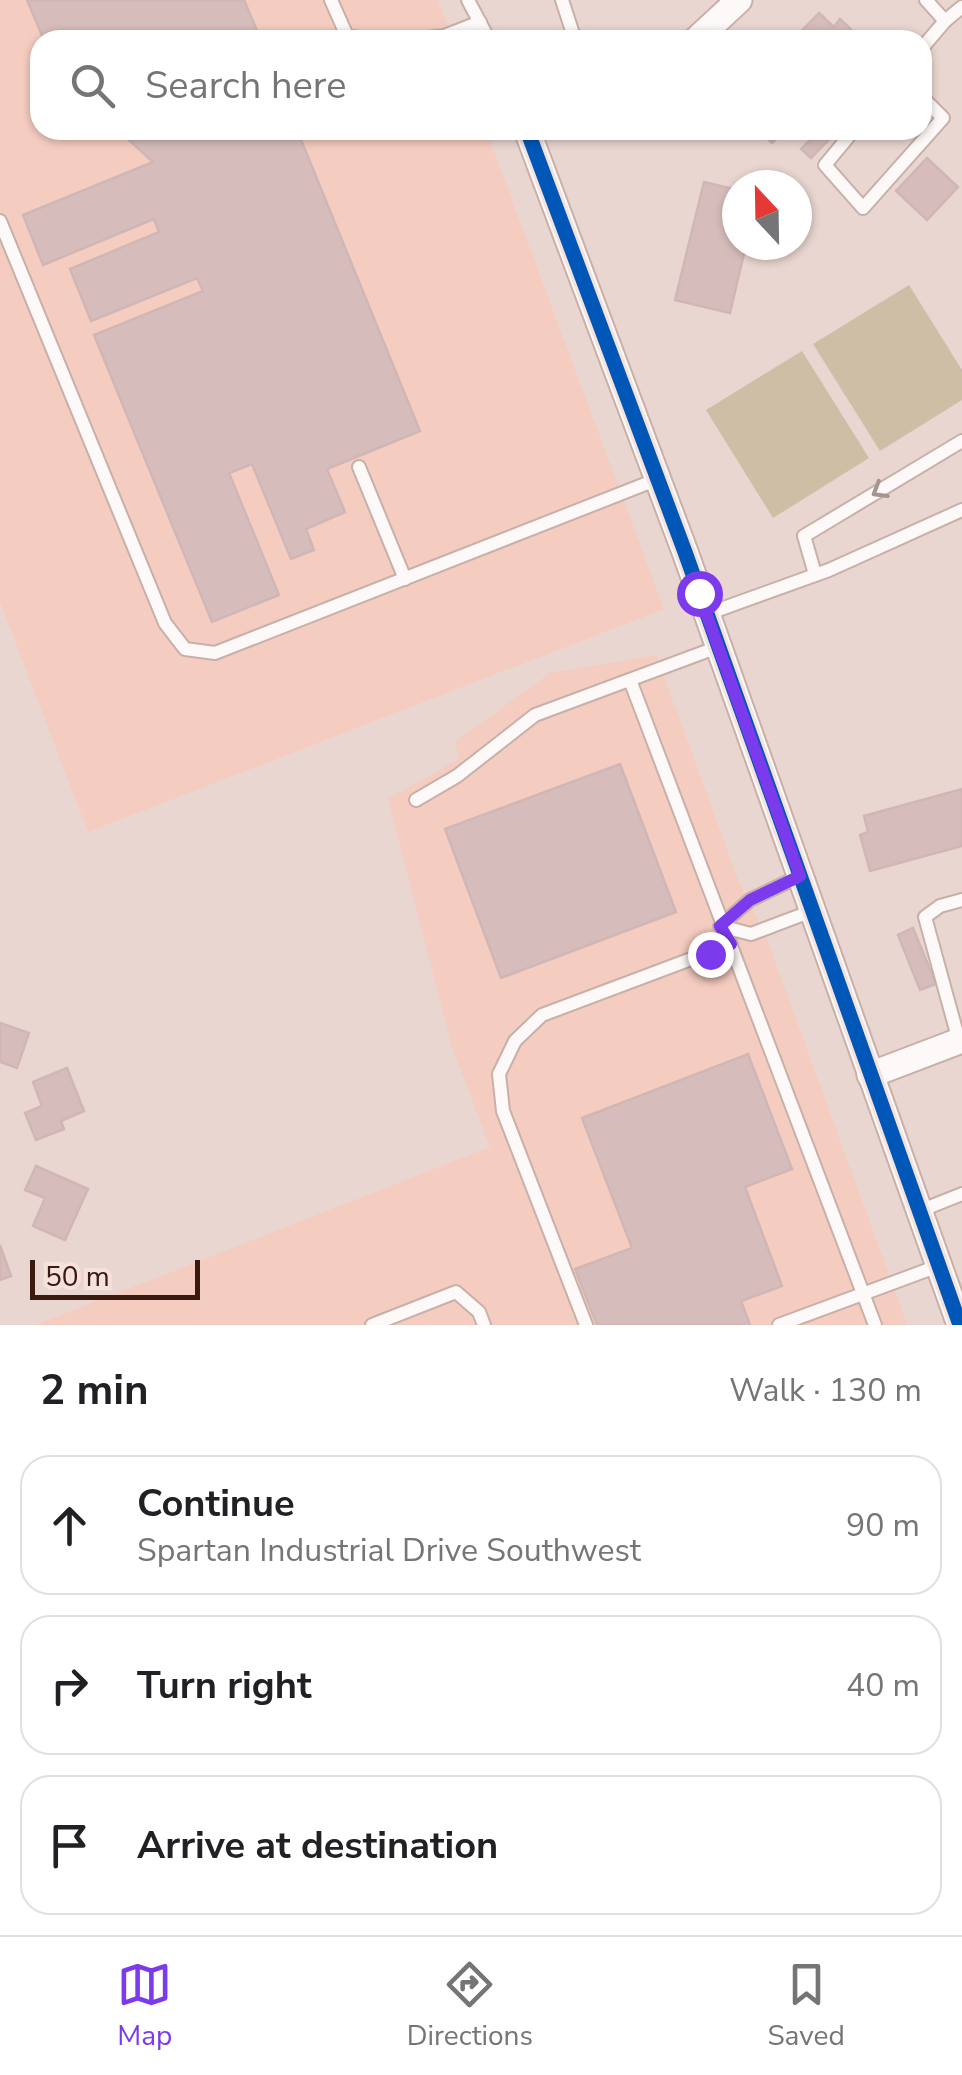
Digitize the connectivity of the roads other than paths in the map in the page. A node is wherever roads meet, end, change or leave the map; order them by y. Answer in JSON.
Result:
{"nodes":[{"id":1,"x":331,"y":0,"type":"edge"},
{"id":2,"x":468,"y":0,"type":"edge"},
{"id":3,"x":562,"y":0,"type":"edge"},
{"id":4,"x":739,"y":0,"type":"edge"},
{"id":5,"x":926,"y":0,"type":"edge"},
{"id":6,"x":962,"y":7,"type":"edge"},
{"id":7,"x":945,"y":21,"type":"junction"},
{"id":8,"x":480,"y":22,"type":"junction"},
{"id":9,"x":344,"y":30,"type":"edge"},
{"id":10,"x":459,"y":30,"type":"edge"},
{"id":11,"x":484,"y":30,"type":"edge"},
{"id":12,"x":572,"y":30,"type":"edge"},
{"id":13,"x":707,"y":30,"type":"edge"},
{"id":14,"x":932,"y":36,"type":"edge"},
{"id":15,"x":932,"y":106,"type":"edge"},
{"id":16,"x":932,"y":131,"type":"edge"},
{"id":17,"x":535,"y":140,"type":"edge"},
{"id":18,"x":846,"y":140,"type":"edge"},
{"id":19,"x":924,"y":140,"type":"edge"},
{"id":20,"x":0,"y":221,"type":"edge"},
{"id":21,"x":962,"y":440,"type":"edge"},
{"id":22,"x":359,"y":467,"type":"dead end"},
{"id":23,"x":658,"y":479,"type":"junction"},
{"id":24,"x":962,"y":510,"type":"edge"},
{"id":25,"x":816,"y":574,"type":"junction"},
{"id":26,"x":404,"y":579,"type":"junction"},
{"id":27,"x":707,"y":614,"type":"junction"},
{"id":28,"x":718,"y":646,"type":"junction"},
{"id":29,"x":630,"y":680,"type":"junction"},
{"id":30,"x":416,"y":800,"type":"dead end"},
{"id":31,"x":800,"y":876,"type":"junction"},
{"id":32,"x":962,"y":900,"type":"edge"},
{"id":33,"x":812,"y":910,"type":"junction"},
{"id":34,"x":720,"y":926,"type":"junction"},
{"id":35,"x":731,"y":944,"type":"junction"},
{"id":36,"x":961,"y":1040,"type":"edge"},
{"id":37,"x":870,"y":1074,"type":"junction"},
{"id":38,"x":962,"y":1194,"type":"edge"},
{"id":39,"x":917,"y":1212,"type":"junction"},
{"id":40,"x":938,"y":1266,"type":"junction"},
{"id":41,"x":864,"y":1294,"type":"junction"},
{"id":42,"x":372,"y":1325,"type":"edge"},
{"id":43,"x":484,"y":1325,"type":"edge"},
{"id":44,"x":586,"y":1325,"type":"edge"},
{"id":45,"x":779,"y":1325,"type":"edge"},
{"id":46,"x":875,"y":1325,"type":"edge"},
{"id":47,"x":960,"y":1325,"type":"edge"}],
"edges":[{"from":1,"to":9,"type":"lane"},
{"from":2,"to":8,"type":"lane"},
{"from":3,"to":12,"type":"lane"},
{"from":4,"to":13,"type":"street"},
{"from":5,"to":7,"type":"lane"},
{"from":6,"to":7,"type":"lane"},
{"from":7,"to":14,"type":"lane"},
{"from":8,"to":10,"type":"lane"},
{"from":8,"to":11,"type":"lane"},
{"from":15,"to":16,"type":"lane"},
{"from":17,"to":23,"type":"street"},
{"from":18,"to":19,"type":"lane"},
{"from":20,"to":26,"type":"lane"},
{"from":21,"to":25,"type":"lane","one_way":true},
{"from":22,"to":26,"type":"lane"},
{"from":23,"to":26,"type":"lane"},
{"from":23,"to":27,"type":"street"},
{"from":24,"to":25,"type":"lane"},
{"from":25,"to":27,"type":"lane"},
{"from":27,"to":28,"type":"street"},
{"from":28,"to":29,"type":"lane"},
{"from":28,"to":31,"type":"street"},
{"from":29,"to":30,"type":"lane"},
{"from":29,"to":34,"type":"lane"},
{"from":31,"to":33,"type":"street"},
{"from":31,"to":34,"type":"lane"},
{"from":32,"to":36,"type":"lane"},
{"from":33,"to":34,"type":"lane"},
{"from":33,"to":37,"type":"street"},
{"from":34,"to":35,"type":"lane"},
{"from":35,"to":41,"type":"lane"},
{"from":35,"to":44,"type":"lane"},
{"from":36,"to":37,"type":"street"},
{"from":37,"to":39,"type":"street"},
{"from":38,"to":39,"type":"lane"},
{"from":39,"to":40,"type":"street"},
{"from":40,"to":41,"type":"lane"},
{"from":40,"to":47,"type":"street"},
{"from":41,"to":45,"type":"lane"},
{"from":41,"to":46,"type":"lane"},
{"from":42,"to":43,"type":"lane"}]}
